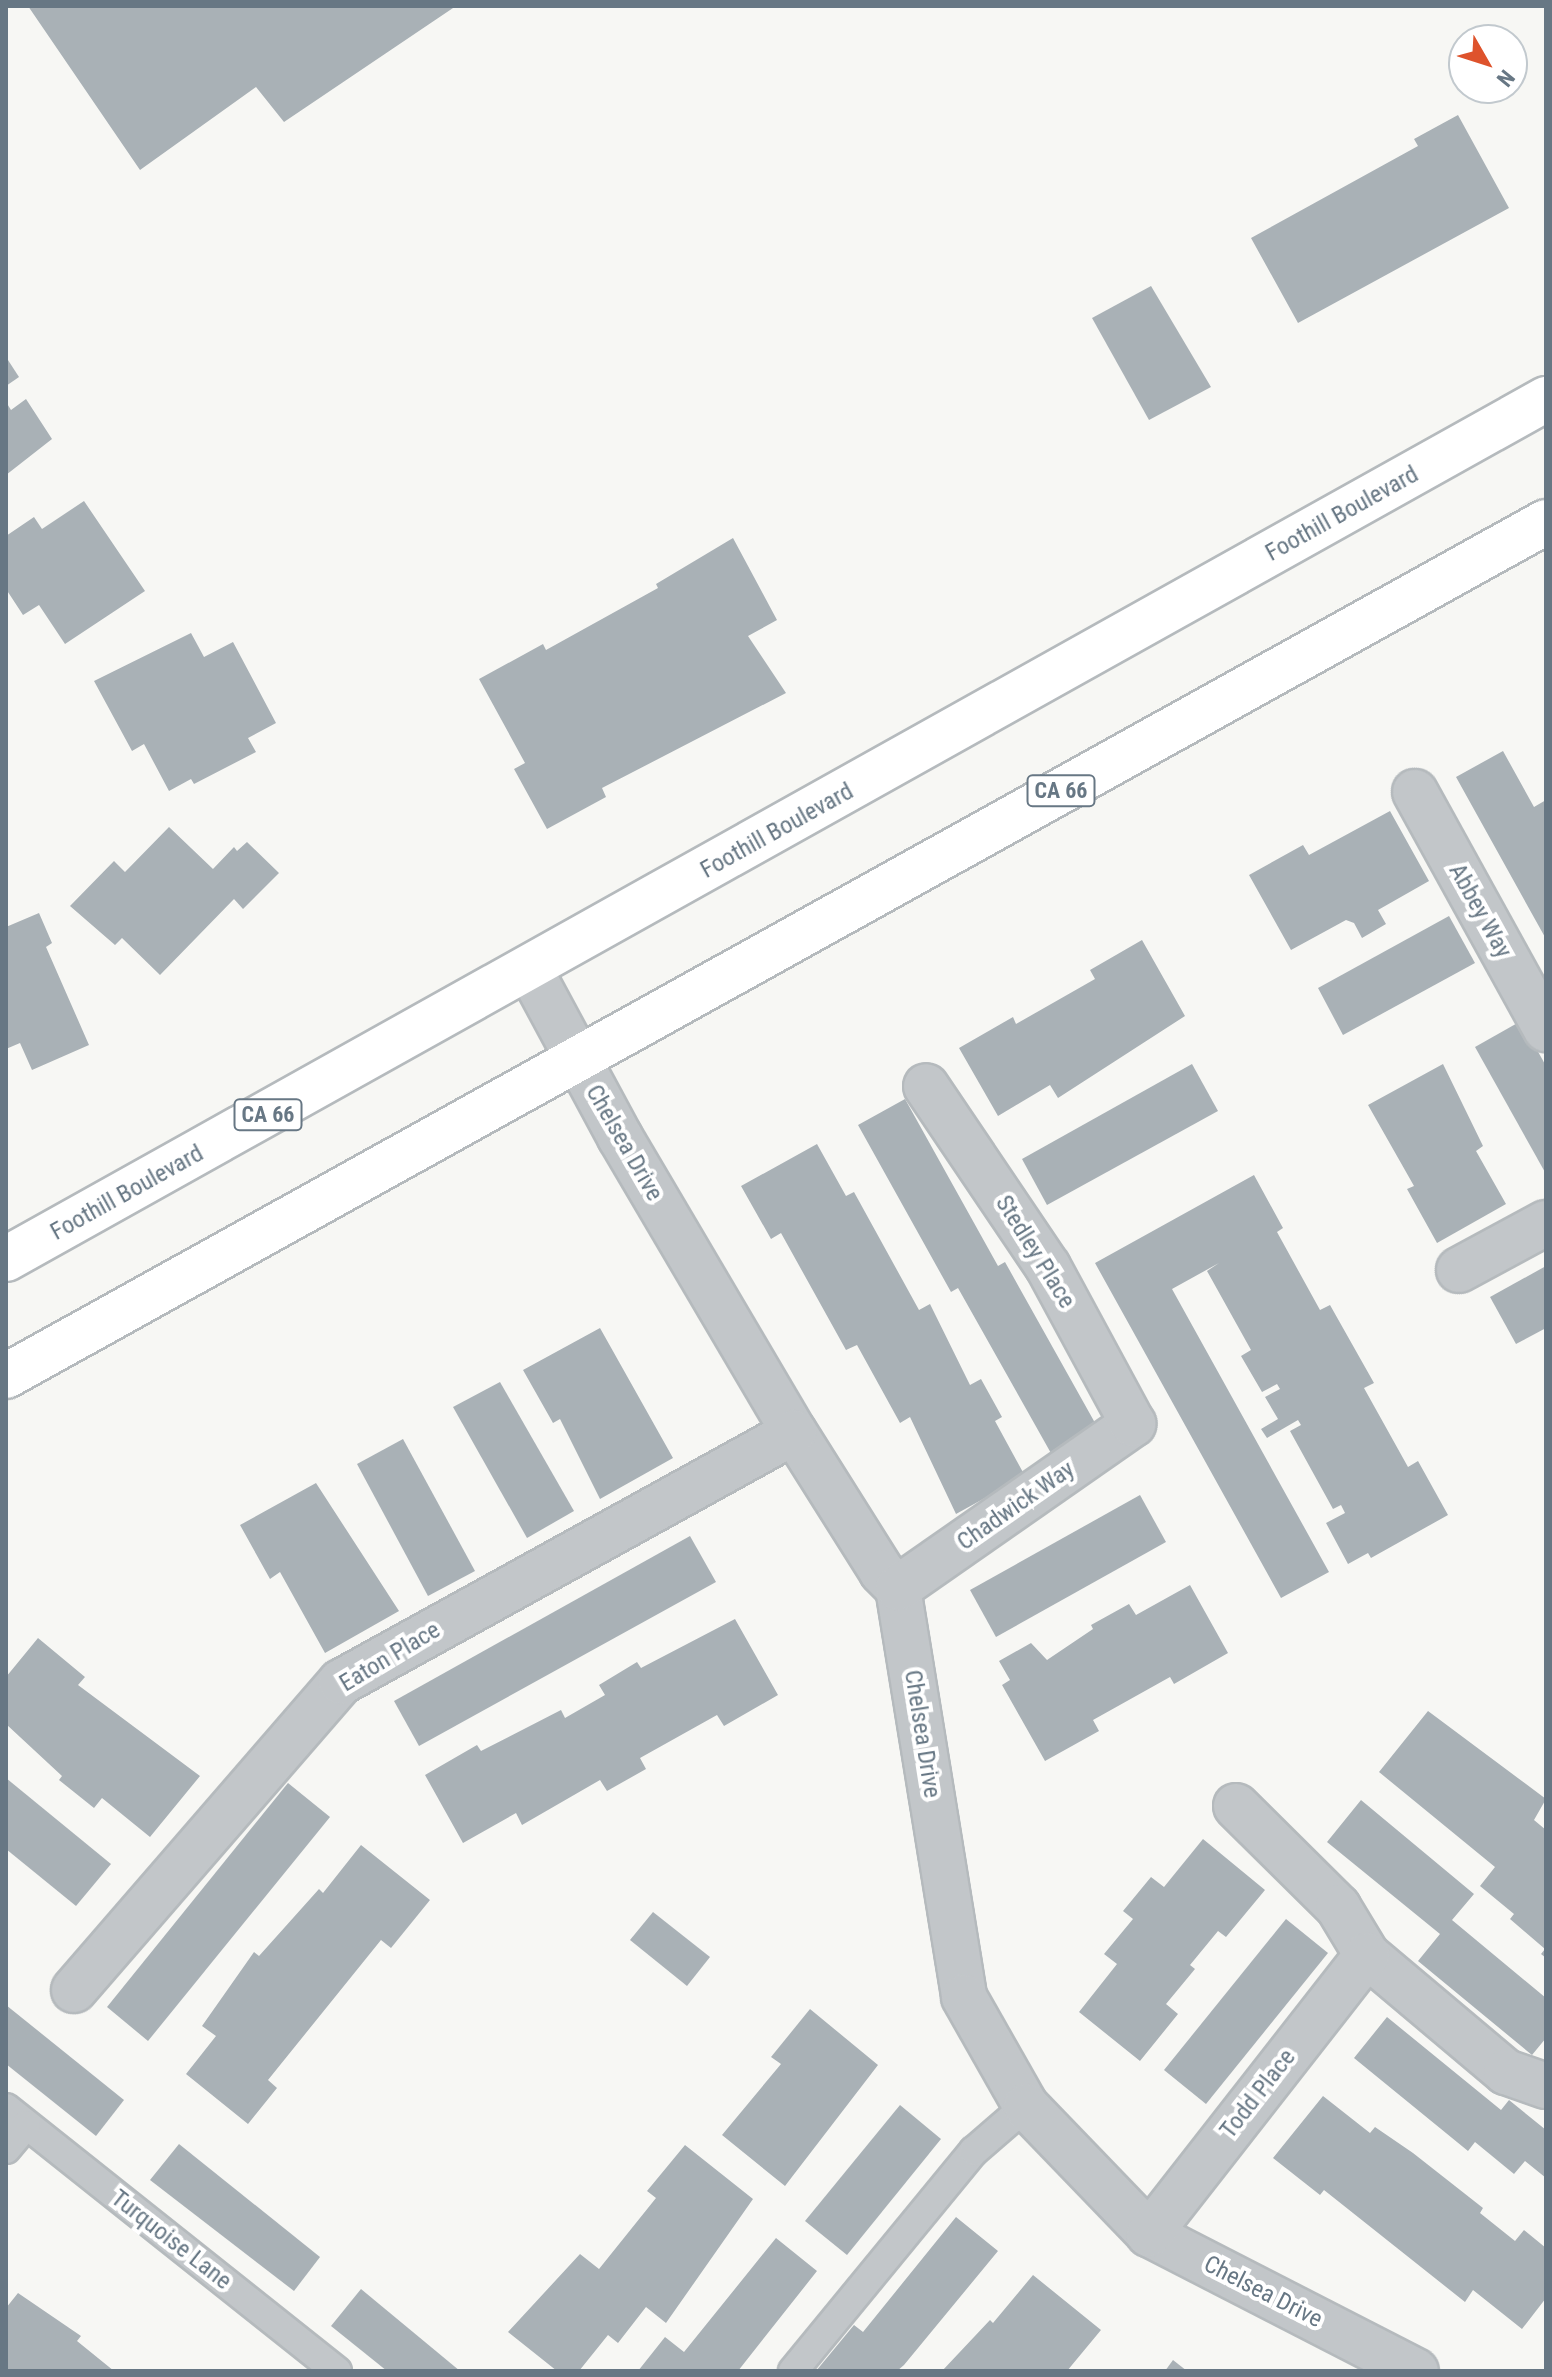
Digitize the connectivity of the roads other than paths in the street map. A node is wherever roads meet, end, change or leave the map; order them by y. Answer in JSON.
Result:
{"nodes":[{"id":1,"x":1546,"y":399,"type":"edge"},
{"id":2,"x":1546,"y":522,"type":"edge"},
{"id":3,"x":1415,"y":792,"type":"dead end"},
{"id":4,"x":530,"y":970,"type":"junction"},
{"id":5,"x":1546,"y":1029,"type":"edge"},
{"id":6,"x":576,"y":1059,"type":"junction"},
{"id":7,"x":926,"y":1086,"type":"dead end"},
{"id":8,"x":1546,"y":1223,"type":"edge"},
{"id":9,"x":6,"y":1259,"type":"edge"},
{"id":10,"x":1459,"y":1270,"type":"dead end"},
{"id":11,"x":6,"y":1376,"type":"edge"},
{"id":12,"x":1133,"y":1424,"type":"joint"},
{"id":13,"x":794,"y":1432,"type":"junction"},
{"id":14,"x":898,"y":1588,"type":"junction"},
{"id":15,"x":1236,"y":1806,"type":"dead end"},
{"id":16,"x":1367,"y":1955,"type":"junction"},
{"id":17,"x":74,"y":1990,"type":"dead end"},
{"id":18,"x":1546,"y":2086,"type":"edge"},
{"id":19,"x":1026,"y":2106,"type":"junction"},
{"id":20,"x":16,"y":2116,"type":"edge"},
{"id":21,"x":6,"y":2149,"type":"edge"},
{"id":22,"x":1149,"y":2234,"type":"junction"},
{"id":23,"x":1409,"y":2369,"type":"edge"},
{"id":24,"x":337,"y":2371,"type":"edge"},
{"id":25,"x":793,"y":2371,"type":"edge"}],
"edges":[{"from":1,"to":4,"type":"main road","name":"Foothill Boulevard","number":"CA 66"},
{"from":2,"to":6,"type":"main road","number":"CA 66"},
{"from":3,"to":5,"type":"street","name":"Abbey Way"},
{"from":4,"to":6,"type":"street","name":"Chelsea Drive"},
{"from":4,"to":9,"type":"main road","name":"Foothill Boulevard","number":"CA 66"},
{"from":6,"to":11,"type":"main road","number":"CA 66"},
{"from":6,"to":13,"type":"street","name":"Chelsea Drive"},
{"from":7,"to":12,"type":"street","name":"Stedley Place"},
{"from":8,"to":10,"type":"street"},
{"from":12,"to":14,"type":"street","name":"Chadwick Way"},
{"from":13,"to":14,"type":"street","name":"Chelsea Drive"},
{"from":13,"to":17,"type":"street","name":"Eaton Place"},
{"from":14,"to":19,"type":"street","name":"Chelsea Drive"},
{"from":15,"to":16,"type":"street"},
{"from":16,"to":18,"type":"street"},
{"from":16,"to":22,"type":"street","name":"Todd Place"},
{"from":19,"to":22,"type":"street","name":"Chelsea Drive"},
{"from":19,"to":25,"type":"lane"},
{"from":20,"to":21,"type":"lane"},
{"from":20,"to":24,"type":"lane","name":"Turquoise Lane"},
{"from":22,"to":23,"type":"street","name":"Chelsea Drive"}]}
